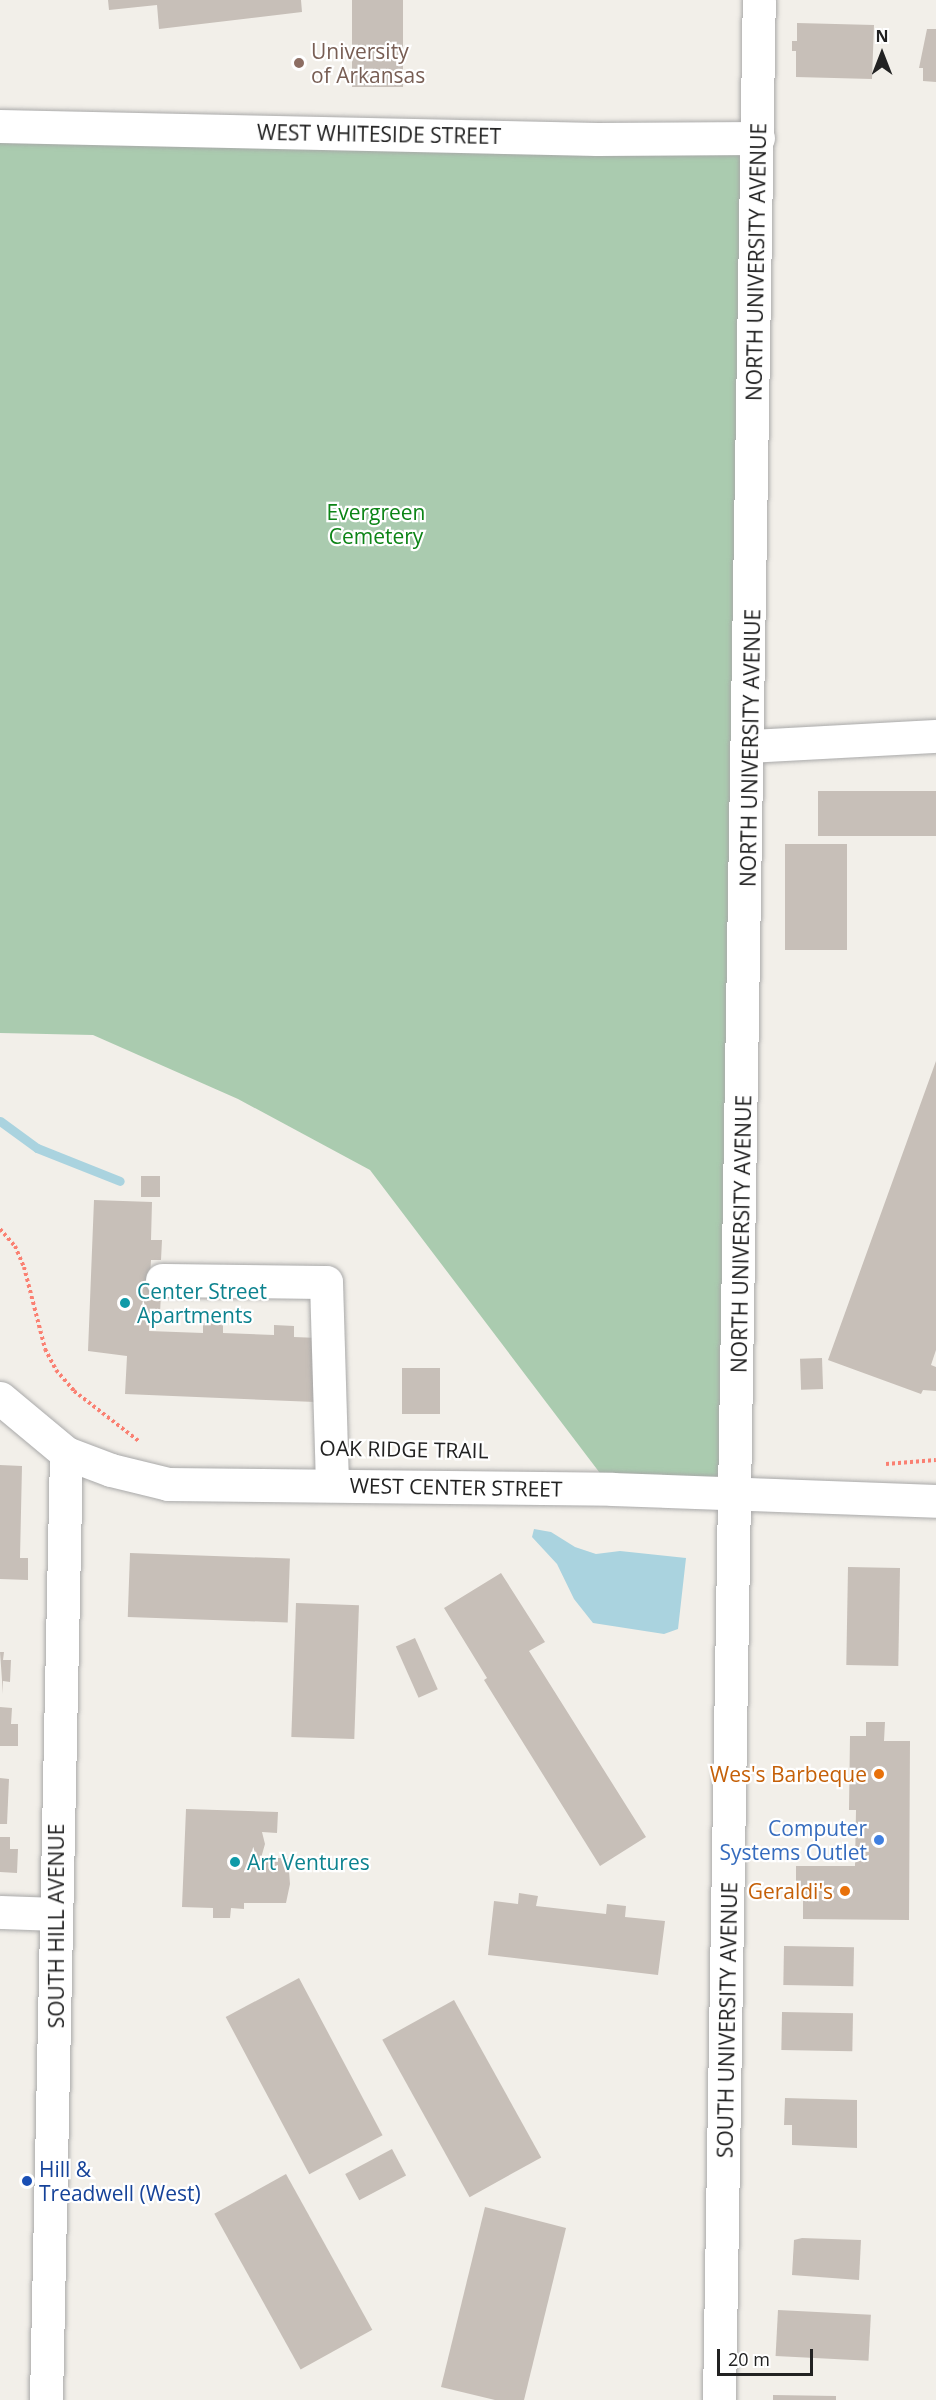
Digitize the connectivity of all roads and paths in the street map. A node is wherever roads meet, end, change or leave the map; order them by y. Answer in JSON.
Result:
{"nodes":[{"id":1,"x":759,"y":0,"type":"edge"},
{"id":2,"x":0,"y":126,"type":"edge"},
{"id":3,"x":758,"y":138,"type":"junction"},
{"id":4,"x":936,"y":736,"type":"edge"},
{"id":5,"x":750,"y":746,"type":"junction"},
{"id":6,"x":0,"y":1229,"type":"edge"},
{"id":7,"x":162,"y":1280,"type":"dead end"},
{"id":8,"x":0,"y":1398,"type":"edge"},
{"id":9,"x":145,"y":1445,"type":"dead end"},
{"id":10,"x":66,"y":1453,"type":"junction"},
{"id":11,"x":936,"y":1460,"type":"edge"},
{"id":12,"x":884,"y":1464,"type":"dead end"},
{"id":13,"x":332,"y":1485,"type":"junction"},
{"id":14,"x":737,"y":1495,"type":"junction"},
{"id":15,"x":936,"y":1502,"type":"edge"},
{"id":16,"x":0,"y":1912,"type":"edge"},
{"id":17,"x":54,"y":1914,"type":"junction"},
{"id":18,"x":46,"y":2400,"type":"edge"},
{"id":19,"x":719,"y":2400,"type":"edge"}],
"edges":[{"from":1,"to":3,"type":"street","name":"NORTH UNIVERSITY AVENUE"},
{"from":2,"to":3,"type":"street","name":"WEST WHITESIDE STREET"},
{"from":3,"to":5,"type":"street","name":"NORTH UNIVERSITY AVENUE"},
{"from":4,"to":5,"type":"street"},
{"from":5,"to":14,"type":"street","name":"NORTH UNIVERSITY AVENUE"},
{"from":6,"to":9,"type":"path"},
{"from":7,"to":13,"type":"street"},
{"from":8,"to":10,"type":"street","name":"WEST CENTER STREET"},
{"from":10,"to":13,"type":"street","name":"WEST CENTER STREET"},
{"from":10,"to":17,"type":"street","name":"SOUTH HILL AVENUE"},
{"from":11,"to":12,"type":"path"},
{"from":13,"to":14,"type":"street","name":"WEST CENTER STREET"},
{"from":14,"to":15,"type":"street","name":"WEST CENTER STREET"},
{"from":14,"to":19,"type":"street","name":"SOUTH UNIVERSITY AVENUE"},
{"from":16,"to":17,"type":"street"},
{"from":17,"to":18,"type":"street","name":"SOUTH HILL AVENUE"}]}
